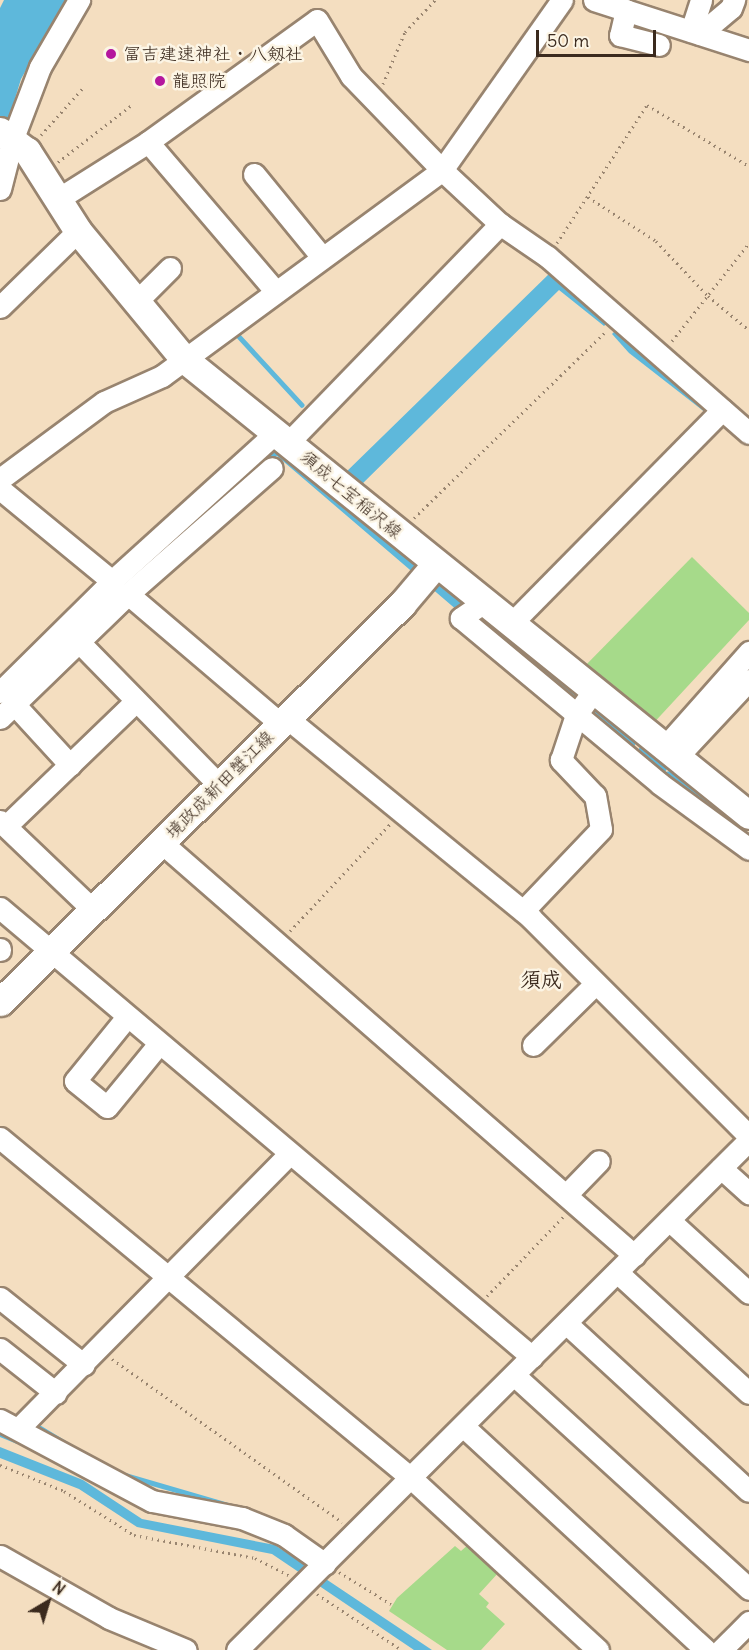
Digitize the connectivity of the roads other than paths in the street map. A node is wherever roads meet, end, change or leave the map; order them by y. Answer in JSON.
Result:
{"nodes":[{"id":1,"x":79,"y":0,"type":"edge"},
{"id":2,"x":562,"y":0,"type":"edge"},
{"id":3,"x":594,"y":0,"type":"edge"},
{"id":4,"x":701,"y":0,"type":"edge"},
{"id":5,"x":734,"y":0,"type":"edge"},
{"id":6,"x":626,"y":10,"type":"junction"},
{"id":7,"x":695,"y":32,"type":"junction"},
{"id":8,"x":659,"y":45,"type":"dead end"},
{"id":9,"x":749,"y":50,"type":"edge"},
{"id":10,"x":12,"y":139,"type":"edge"},
{"id":11,"x":148,"y":142,"type":"junction"},
{"id":12,"x":442,"y":170,"type":"junction"},
{"id":13,"x":254,"y":174,"type":"dead end"},
{"id":14,"x":0,"y":189,"type":"edge"},
{"id":15,"x":58,"y":199,"type":"junction"},
{"id":16,"x":500,"y":224,"type":"junction"},
{"id":17,"x":78,"y":231,"type":"junction"},
{"id":18,"x":322,"y":256,"type":"junction"},
{"id":19,"x":170,"y":268,"type":"dead end"},
{"id":20,"x":276,"y":292,"type":"junction"},
{"id":21,"x":136,"y":302,"type":"junction"},
{"id":22,"x":0,"y":307,"type":"edge"},
{"id":23,"x":184,"y":359,"type":"junction"},
{"id":24,"x":722,"y":410,"type":"junction"},
{"id":25,"x":749,"y":433,"type":"edge"},
{"id":26,"x":282,"y":438,"type":"junction"},
{"id":27,"x":272,"y":468,"type":"dead end"},
{"id":28,"x":0,"y":479,"type":"edge"},
{"id":29,"x":0,"y":489,"type":"edge"},
{"id":30,"x":427,"y":574,"type":"junction"},
{"id":31,"x":120,"y":588,"type":"junction"},
{"id":32,"x":473,"y":610,"type":"junction"},
{"id":33,"x":510,"y":625,"type":"junction"},
{"id":34,"x":79,"y":642,"type":"junction"},
{"id":35,"x":749,"y":652,"type":"edge"},
{"id":36,"x":749,"y":680,"type":"edge"},
{"id":37,"x":133,"y":704,"type":"junction"},
{"id":38,"x":5,"y":705,"type":"edge"},
{"id":39,"x":583,"y":705,"type":"junction"},
{"id":40,"x":284,"y":721,"type":"junction"},
{"id":41,"x":669,"y":753,"type":"junction"},
{"id":42,"x":70,"y":765,"type":"junction"},
{"id":43,"x":219,"y":785,"type":"junction"},
{"id":44,"x":749,"y":815,"type":"edge"},
{"id":45,"x":3,"y":824,"type":"edge"},
{"id":46,"x":162,"y":843,"type":"junction"},
{"id":47,"x":749,"y":849,"type":"edge"},
{"id":48,"x":0,"y":908,"type":"edge"},
{"id":49,"x":93,"y":910,"type":"junction"},
{"id":50,"x":523,"y":911,"type":"junction"},
{"id":51,"x":51,"y":951,"type":"junction"},
{"id":52,"x":596,"y":983,"type":"junction"},
{"id":53,"x":0,"y":1002,"type":"edge"},
{"id":54,"x":126,"y":1018,"type":"junction"},
{"id":55,"x":158,"y":1045,"type":"junction"},
{"id":56,"x":533,"y":1045,"type":"dead end"},
{"id":57,"x":0,"y":1138,"type":"edge"},
{"id":58,"x":749,"y":1138,"type":"edge"},
{"id":59,"x":289,"y":1154,"type":"junction"},
{"id":60,"x":599,"y":1161,"type":"dead end"},
{"id":61,"x":721,"y":1168,"type":"junction"},
{"id":62,"x":749,"y":1193,"type":"edge"},
{"id":63,"x":570,"y":1200,"type":"junction"},
{"id":64,"x":669,"y":1220,"type":"junction"},
{"id":65,"x":634,"y":1255,"type":"junction"},
{"id":66,"x":617,"y":1272,"type":"junction"},
{"id":67,"x":168,"y":1278,"type":"junction"},
{"id":68,"x":749,"y":1293,"type":"edge"},
{"id":69,"x":0,"y":1298,"type":"edge"},
{"id":70,"x":566,"y":1323,"type":"junction"},
{"id":71,"x":0,"y":1349,"type":"edge"},
{"id":72,"x":532,"y":1357,"type":"junction"},
{"id":73,"x":84,"y":1365,"type":"junction"},
{"id":74,"x":514,"y":1375,"type":"junction"},
{"id":75,"x":56,"y":1393,"type":"junction"},
{"id":76,"x":749,"y":1393,"type":"edge"},
{"id":77,"x":10,"y":1424,"type":"edge"},
{"id":78,"x":463,"y":1426,"type":"junction"},
{"id":79,"x":411,"y":1478,"type":"junction"},
{"id":80,"x":749,"y":1491,"type":"edge"},
{"id":81,"x":0,"y":1556,"type":"edge"},
{"id":82,"x":313,"y":1574,"type":"junction"},
{"id":83,"x":749,"y":1589,"type":"edge"},
{"id":84,"x":749,"y":1622,"type":"edge"},
{"id":85,"x":186,"y":1650,"type":"edge"},
{"id":86,"x":237,"y":1650,"type":"edge"},
{"id":87,"x":598,"y":1650,"type":"edge"},
{"id":88,"x":706,"y":1650,"type":"edge"},
{"id":89,"x":721,"y":1650,"type":"edge"}],
"edges":[{"from":1,"to":10,"type":"street"},
{"from":2,"to":12,"type":"street"},
{"from":3,"to":6,"type":"street"},
{"from":4,"to":7,"type":"street"},
{"from":5,"to":7,"type":"street"},
{"from":6,"to":7,"type":"street"},
{"from":6,"to":8,"type":"street"},
{"from":7,"to":9,"type":"street"},
{"from":10,"to":14,"type":"street"},
{"from":10,"to":15,"type":"main road","name":"須成七宝稲沢線"},
{"from":11,"to":12,"type":"street"},
{"from":11,"to":15,"type":"street"},
{"from":11,"to":20,"type":"street"},
{"from":12,"to":16,"type":"street"},
{"from":12,"to":18,"type":"street"},
{"from":13,"to":18,"type":"street"},
{"from":15,"to":17,"type":"main road","name":"須成七宝稲沢線"},
{"from":16,"to":24,"type":"street"},
{"from":16,"to":26,"type":"street"},
{"from":17,"to":21,"type":"main road","name":"須成七宝稲沢線"},
{"from":17,"to":22,"type":"street"},
{"from":18,"to":20,"type":"street"},
{"from":19,"to":21,"type":"street"},
{"from":20,"to":23,"type":"street"},
{"from":21,"to":23,"type":"main road","name":"須成七宝稲沢線"},
{"from":23,"to":26,"type":"main road","name":"須成七宝稲沢線"},
{"from":23,"to":28,"type":"street"},
{"from":24,"to":25,"type":"street"},
{"from":24,"to":33,"type":"street"},
{"from":26,"to":30,"type":"main road","name":"須成七宝稲沢線"},
{"from":26,"to":31,"type":"street"},
{"from":27,"to":31,"type":"street"},
{"from":29,"to":31,"type":"street"},
{"from":30,"to":32,"type":"main road","name":"須成七宝稲沢線"},
{"from":30,"to":40,"type":"main road","name":"境政成新田蟹江線"},
{"from":31,"to":34,"type":"street"},
{"from":31,"to":38,"type":"street"},
{"from":31,"to":40,"type":"street"},
{"from":32,"to":33,"type":"main road","name":"須成七宝稲沢線"},
{"from":32,"to":39,"type":"street"},
{"from":33,"to":39,"type":"main road","name":"須成七宝稲沢線"},
{"from":34,"to":37,"type":"street"},
{"from":34,"to":38,"type":"street"},
{"from":35,"to":41,"type":"street"},
{"from":36,"to":41,"type":"street"},
{"from":37,"to":42,"type":"street"},
{"from":37,"to":43,"type":"street"},
{"from":38,"to":42,"type":"street"},
{"from":39,"to":41,"type":"main road","name":"須成七宝稲沢線"},
{"from":39,"to":47,"type":"street"},
{"from":39,"to":50,"type":"street"},
{"from":40,"to":43,"type":"main road","name":"境政成新田蟹江線"},
{"from":40,"to":50,"type":"street"},
{"from":41,"to":44,"type":"main road","name":"須成七宝稲沢線"},
{"from":42,"to":45,"type":"street"},
{"from":43,"to":46,"type":"main road","name":"境政成新田蟹江線"},
{"from":45,"to":49,"type":"street"},
{"from":46,"to":49,"type":"main road","name":"境政成新田蟹江線"},
{"from":46,"to":63,"type":"street"},
{"from":48,"to":51,"type":"street"},
{"from":49,"to":51,"type":"main road","name":"境政成新田蟹江線"},
{"from":50,"to":52,"type":"street"},
{"from":51,"to":53,"type":"main road","name":"境政成新田蟹江線"},
{"from":51,"to":54,"type":"street"},
{"from":52,"to":56,"type":"street"},
{"from":52,"to":58,"type":"street"},
{"from":54,"to":55,"type":"street"},
{"from":54,"to":55,"type":"street"},
{"from":55,"to":59,"type":"street"},
{"from":57,"to":67,"type":"street"},
{"from":58,"to":61,"type":"street"},
{"from":59,"to":67,"type":"street"},
{"from":59,"to":72,"type":"street"},
{"from":60,"to":63,"type":"street"},
{"from":61,"to":62,"type":"street"},
{"from":61,"to":64,"type":"street"},
{"from":63,"to":65,"type":"street"},
{"from":64,"to":65,"type":"street"},
{"from":64,"to":68,"type":"street"},
{"from":65,"to":66,"type":"street"},
{"from":66,"to":70,"type":"street"},
{"from":66,"to":76,"type":"street"},
{"from":67,"to":73,"type":"street"},
{"from":67,"to":79,"type":"street"},
{"from":69,"to":73,"type":"street"},
{"from":70,"to":72,"type":"street"},
{"from":70,"to":80,"type":"street"},
{"from":71,"to":75,"type":"street"},
{"from":72,"to":74,"type":"street"},
{"from":73,"to":75,"type":"street"},
{"from":74,"to":78,"type":"street"},
{"from":74,"to":83,"type":"street"},
{"from":75,"to":77,"type":"street"},
{"from":77,"to":82,"type":"street"},
{"from":78,"to":79,"type":"street"},
{"from":78,"to":88,"type":"street"},
{"from":79,"to":82,"type":"street"},
{"from":79,"to":87,"type":"street"},
{"from":81,"to":85,"type":"street"},
{"from":82,"to":86,"type":"street"},
{"from":84,"to":89,"type":"street"}]}
